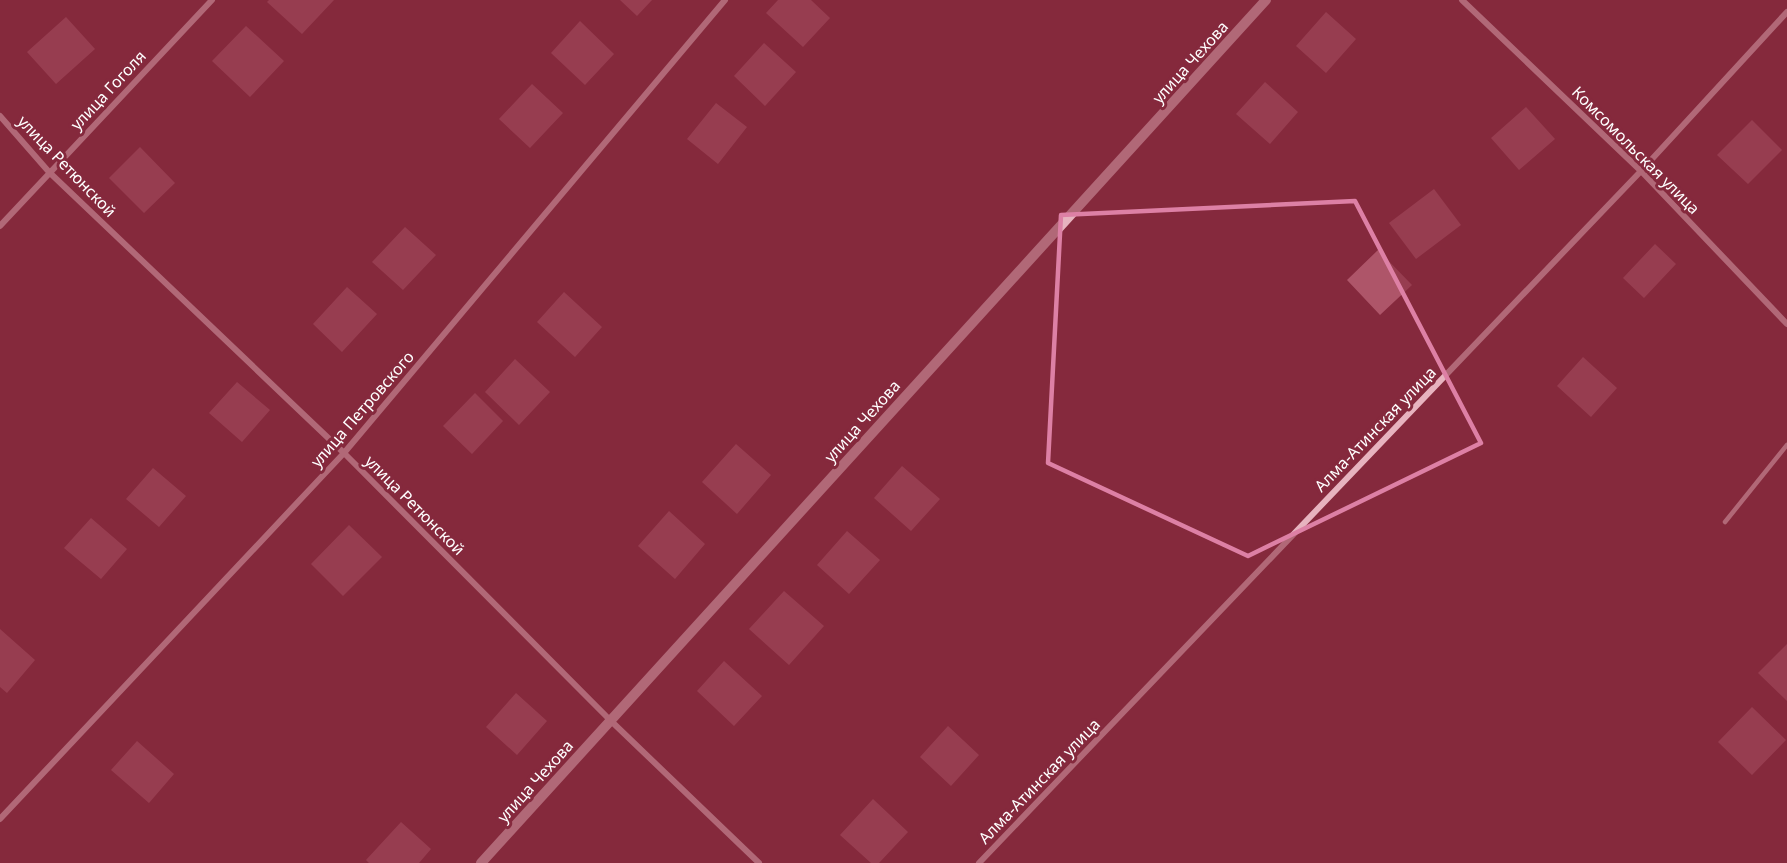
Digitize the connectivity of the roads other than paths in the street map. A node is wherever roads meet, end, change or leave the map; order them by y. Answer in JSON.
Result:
{"nodes":[{"id":1,"x":212,"y":0,"type":"edge"},
{"id":2,"x":725,"y":0,"type":"edge"},
{"id":3,"x":1266,"y":0,"type":"edge"},
{"id":4,"x":1462,"y":0,"type":"edge"},
{"id":5,"x":1787,"y":12,"type":"edge"},
{"id":6,"x":0,"y":116,"type":"edge"},
{"id":7,"x":1641,"y":171,"type":"junction"},
{"id":8,"x":50,"y":172,"type":"junction"},
{"id":9,"x":0,"y":226,"type":"edge"},
{"id":10,"x":1787,"y":324,"type":"edge"},
{"id":11,"x":1787,"y":445,"type":"edge"},
{"id":12,"x":344,"y":453,"type":"junction"},
{"id":13,"x":1725,"y":522,"type":"dead end"},
{"id":14,"x":610,"y":720,"type":"junction"},
{"id":15,"x":0,"y":819,"type":"edge"},
{"id":16,"x":481,"y":863,"type":"edge"},
{"id":17,"x":759,"y":863,"type":"edge"},
{"id":18,"x":979,"y":863,"type":"edge"}],
"edges":[{"from":1,"to":8,"type":"street","name":"улица Гоголя"},
{"from":2,"to":12,"type":"street","name":"улица Петровского"},
{"from":3,"to":14,"type":"street","name":"улица Чехова"},
{"from":4,"to":7,"type":"street","name":"Комсомольская улица"},
{"from":5,"to":7,"type":"street","name":"Алма-Атинская улица"},
{"from":6,"to":8,"type":"street","name":"улица Ретюнской"},
{"from":7,"to":10,"type":"street","name":"Комсомольская улица"},
{"from":7,"to":18,"type":"street","name":"Алма-Атинская улица"},
{"from":8,"to":9,"type":"street","name":"улица Гоголя"},
{"from":8,"to":12,"type":"street","name":"улица Ретюнской"},
{"from":11,"to":13,"type":"lane"},
{"from":12,"to":14,"type":"street","name":"улица Ретюнской"},
{"from":12,"to":15,"type":"street","name":"улица Петровского"},
{"from":14,"to":16,"type":"street","name":"улица Чехова"},
{"from":14,"to":17,"type":"street","name":"улица Ретюнской"}]}
